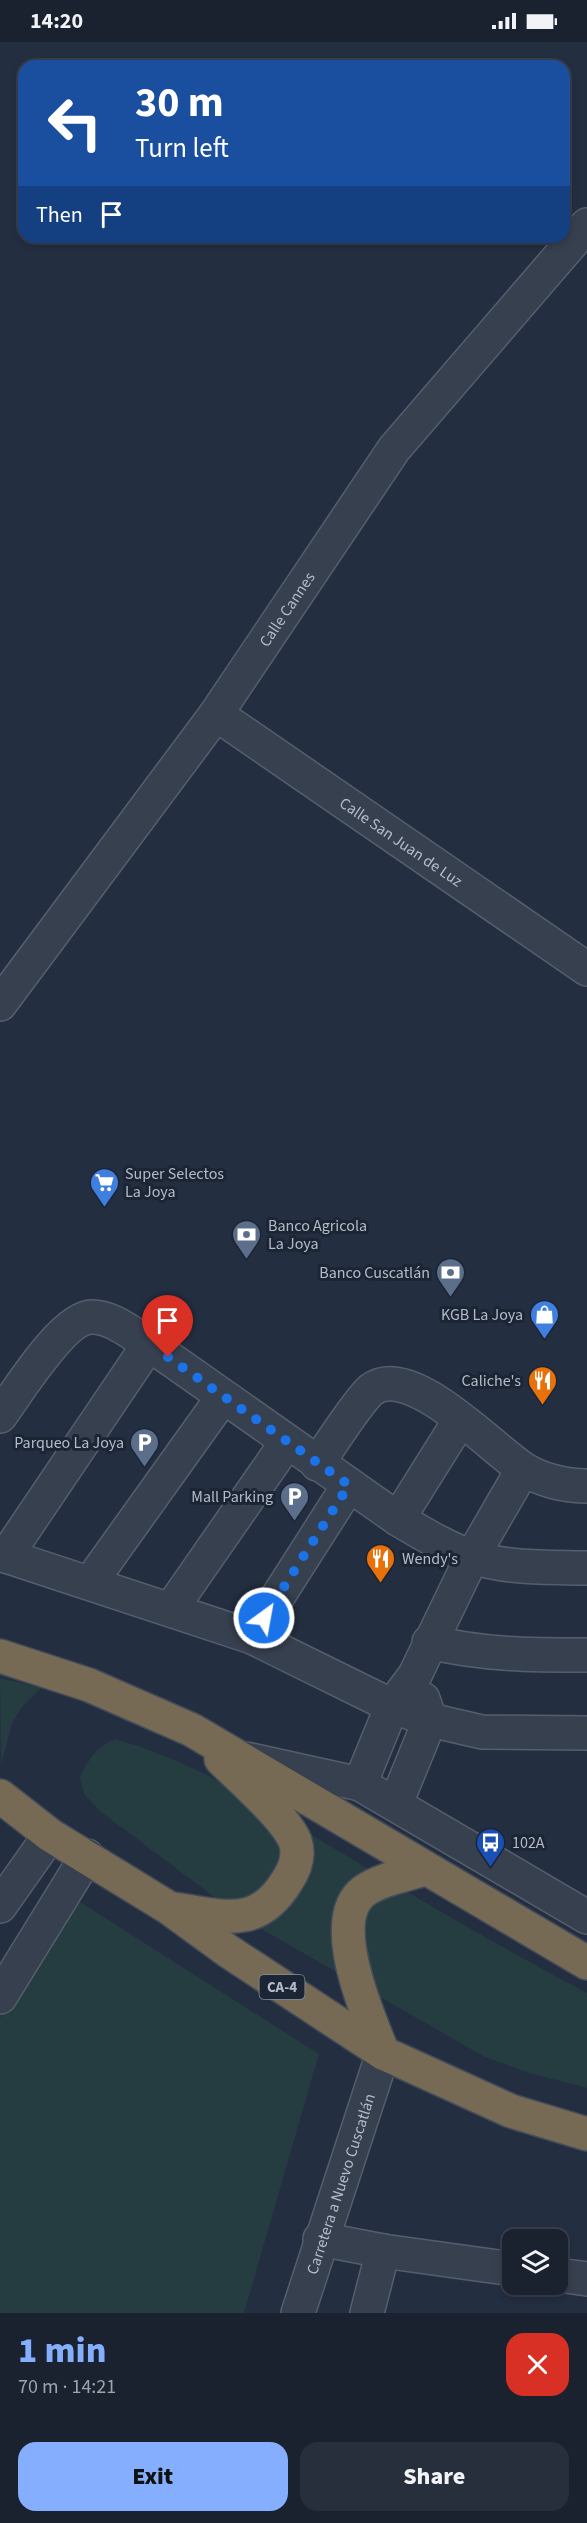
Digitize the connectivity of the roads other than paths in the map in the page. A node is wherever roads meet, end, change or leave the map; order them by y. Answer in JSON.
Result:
{"nodes":[{"id":1,"x":587,"y":225,"type":"edge"},
{"id":2,"x":216,"y":714,"type":"junction"},
{"id":3,"x":587,"y":969,"type":"edge"},
{"id":4,"x":0,"y":1004,"type":"edge"},
{"id":5,"x":149,"y":1344,"type":"junction"},
{"id":6,"x":223,"y":1397,"type":"junction"},
{"id":7,"x":0,"y":1416,"type":"edge"},
{"id":8,"x":460,"y":1420,"type":"junction"},
{"id":9,"x":287,"y":1442,"type":"junction"},
{"id":10,"x":317,"y":1464,"type":"junction"},
{"id":11,"x":523,"y":1468,"type":"junction"},
{"id":12,"x":349,"y":1485,"type":"junction"},
{"id":13,"x":587,"y":1486,"type":"edge"},
{"id":14,"x":398,"y":1519,"type":"junction"},
{"id":15,"x":3,"y":1555,"type":"edge"},
{"id":16,"x":472,"y":1557,"type":"junction"},
{"id":17,"x":587,"y":1568,"type":"edge"},
{"id":18,"x":90,"y":1583,"type":"junction"},
{"id":19,"x":171,"y":1610,"type":"junction"},
{"id":20,"x":252,"y":1637,"type":"junction"},
{"id":21,"x":429,"y":1642,"type":"junction"},
{"id":22,"x":587,"y":1655,"type":"edge"},
{"id":23,"x":0,"y":1656,"type":"edge"},
{"id":24,"x":415,"y":1675,"type":"junction"},
{"id":25,"x":392,"y":1706,"type":"junction"},
{"id":26,"x":430,"y":1720,"type":"junction"},
{"id":27,"x":195,"y":1732,"type":"junction"},
{"id":28,"x":587,"y":1732,"type":"edge"},
{"id":29,"x":242,"y":1758,"type":"junction"},
{"id":30,"x":360,"y":1784,"type":"junction"},
{"id":31,"x":0,"y":1796,"type":"edge"},
{"id":32,"x":396,"y":1803,"type":"junction"},
{"id":33,"x":50,"y":1835,"type":"junction"},
{"id":34,"x":87,"y":1856,"type":"junction"},
{"id":35,"x":425,"y":1869,"type":"junction"},
{"id":36,"x":10,"y":1873,"type":"edge"},
{"id":37,"x":0,"y":1906,"type":"edge"},
{"id":38,"x":169,"y":1908,"type":"junction"},
{"id":39,"x":587,"y":1917,"type":"edge"},
{"id":40,"x":587,"y":1963,"type":"edge"},
{"id":41,"x":0,"y":1997,"type":"edge"},
{"id":42,"x":383,"y":2053,"type":"junction"},
{"id":43,"x":587,"y":2133,"type":"edge"},
{"id":44,"x":320,"y":2240,"type":"junction"},
{"id":45,"x":383,"y":2252,"type":"junction"},
{"id":46,"x":502,"y":2268,"type":"edge"},
{"id":47,"x":568,"y":2277,"type":"edge"},
{"id":48,"x":587,"y":2279,"type":"edge"},
{"id":49,"x":298,"y":2313,"type":"edge"},
{"id":50,"x":367,"y":2313,"type":"edge"}],
"edges":[{"from":1,"to":2,"type":"street","name":"Calle Cannes"},
{"from":2,"to":3,"type":"street","name":"Calle San Juan de Luz"},
{"from":2,"to":4,"type":"street","name":"Calle Cannes"},
{"from":5,"to":6,"type":"street"},
{"from":5,"to":7,"type":"street"},
{"from":5,"to":15,"type":"street"},
{"from":6,"to":9,"type":"street"},
{"from":6,"to":18,"type":"street"},
{"from":8,"to":10,"type":"street"},
{"from":8,"to":11,"type":"street"},
{"from":8,"to":14,"type":"street"},
{"from":9,"to":10,"type":"street"},
{"from":9,"to":19,"type":"street"},
{"from":10,"to":12,"type":"street"},
{"from":11,"to":13,"type":"street"},
{"from":11,"to":16,"type":"street"},
{"from":12,"to":14,"type":"street"},
{"from":12,"to":20,"type":"street"},
{"from":14,"to":16,"type":"street"},
{"from":15,"to":18,"type":"street"},
{"from":16,"to":17,"type":"street"},
{"from":16,"to":21,"type":"street"},
{"from":18,"to":19,"type":"street"},
{"from":19,"to":20,"type":"street"},
{"from":20,"to":25,"type":"street"},
{"from":21,"to":22,"type":"street"},
{"from":21,"to":24,"type":"street"},
{"from":23,"to":27,"type":"highway"},
{"from":24,"to":25,"type":"street"},
{"from":24,"to":26,"type":"street"},
{"from":25,"to":26,"type":"street"},
{"from":25,"to":30,"type":"street"},
{"from":26,"to":28,"type":"street"},
{"from":26,"to":32,"type":"street"},
{"from":27,"to":29,"type":"highway"},
{"from":27,"to":38,"type":"highway"},
{"from":29,"to":30,"type":"street"},
{"from":29,"to":35,"type":"highway"},
{"from":30,"to":32,"type":"street"},
{"from":31,"to":33,"type":"highway","number":"CA-4"},
{"from":32,"to":39,"type":"street"},
{"from":33,"to":34,"type":"highway","number":"CA-4"},
{"from":33,"to":36,"type":"street"},
{"from":34,"to":38,"type":"highway","number":"CA-4"},
{"from":34,"to":41,"type":"street"},
{"from":35,"to":40,"type":"highway"},
{"from":35,"to":42,"type":"highway"},
{"from":36,"to":37,"type":"street"},
{"from":38,"to":42,"type":"highway","number":"CA-4"},
{"from":42,"to":43,"type":"highway","number":"CA-4"},
{"from":42,"to":44,"type":"street","name":"Carretera a Nuevo Cuscatlán"},
{"from":44,"to":45,"type":"street"},
{"from":44,"to":49,"type":"street","name":"Carretera a Nuevo Cuscatlán"},
{"from":45,"to":46,"type":"street"},
{"from":45,"to":50,"type":"street"},
{"from":47,"to":48,"type":"street"}]}
